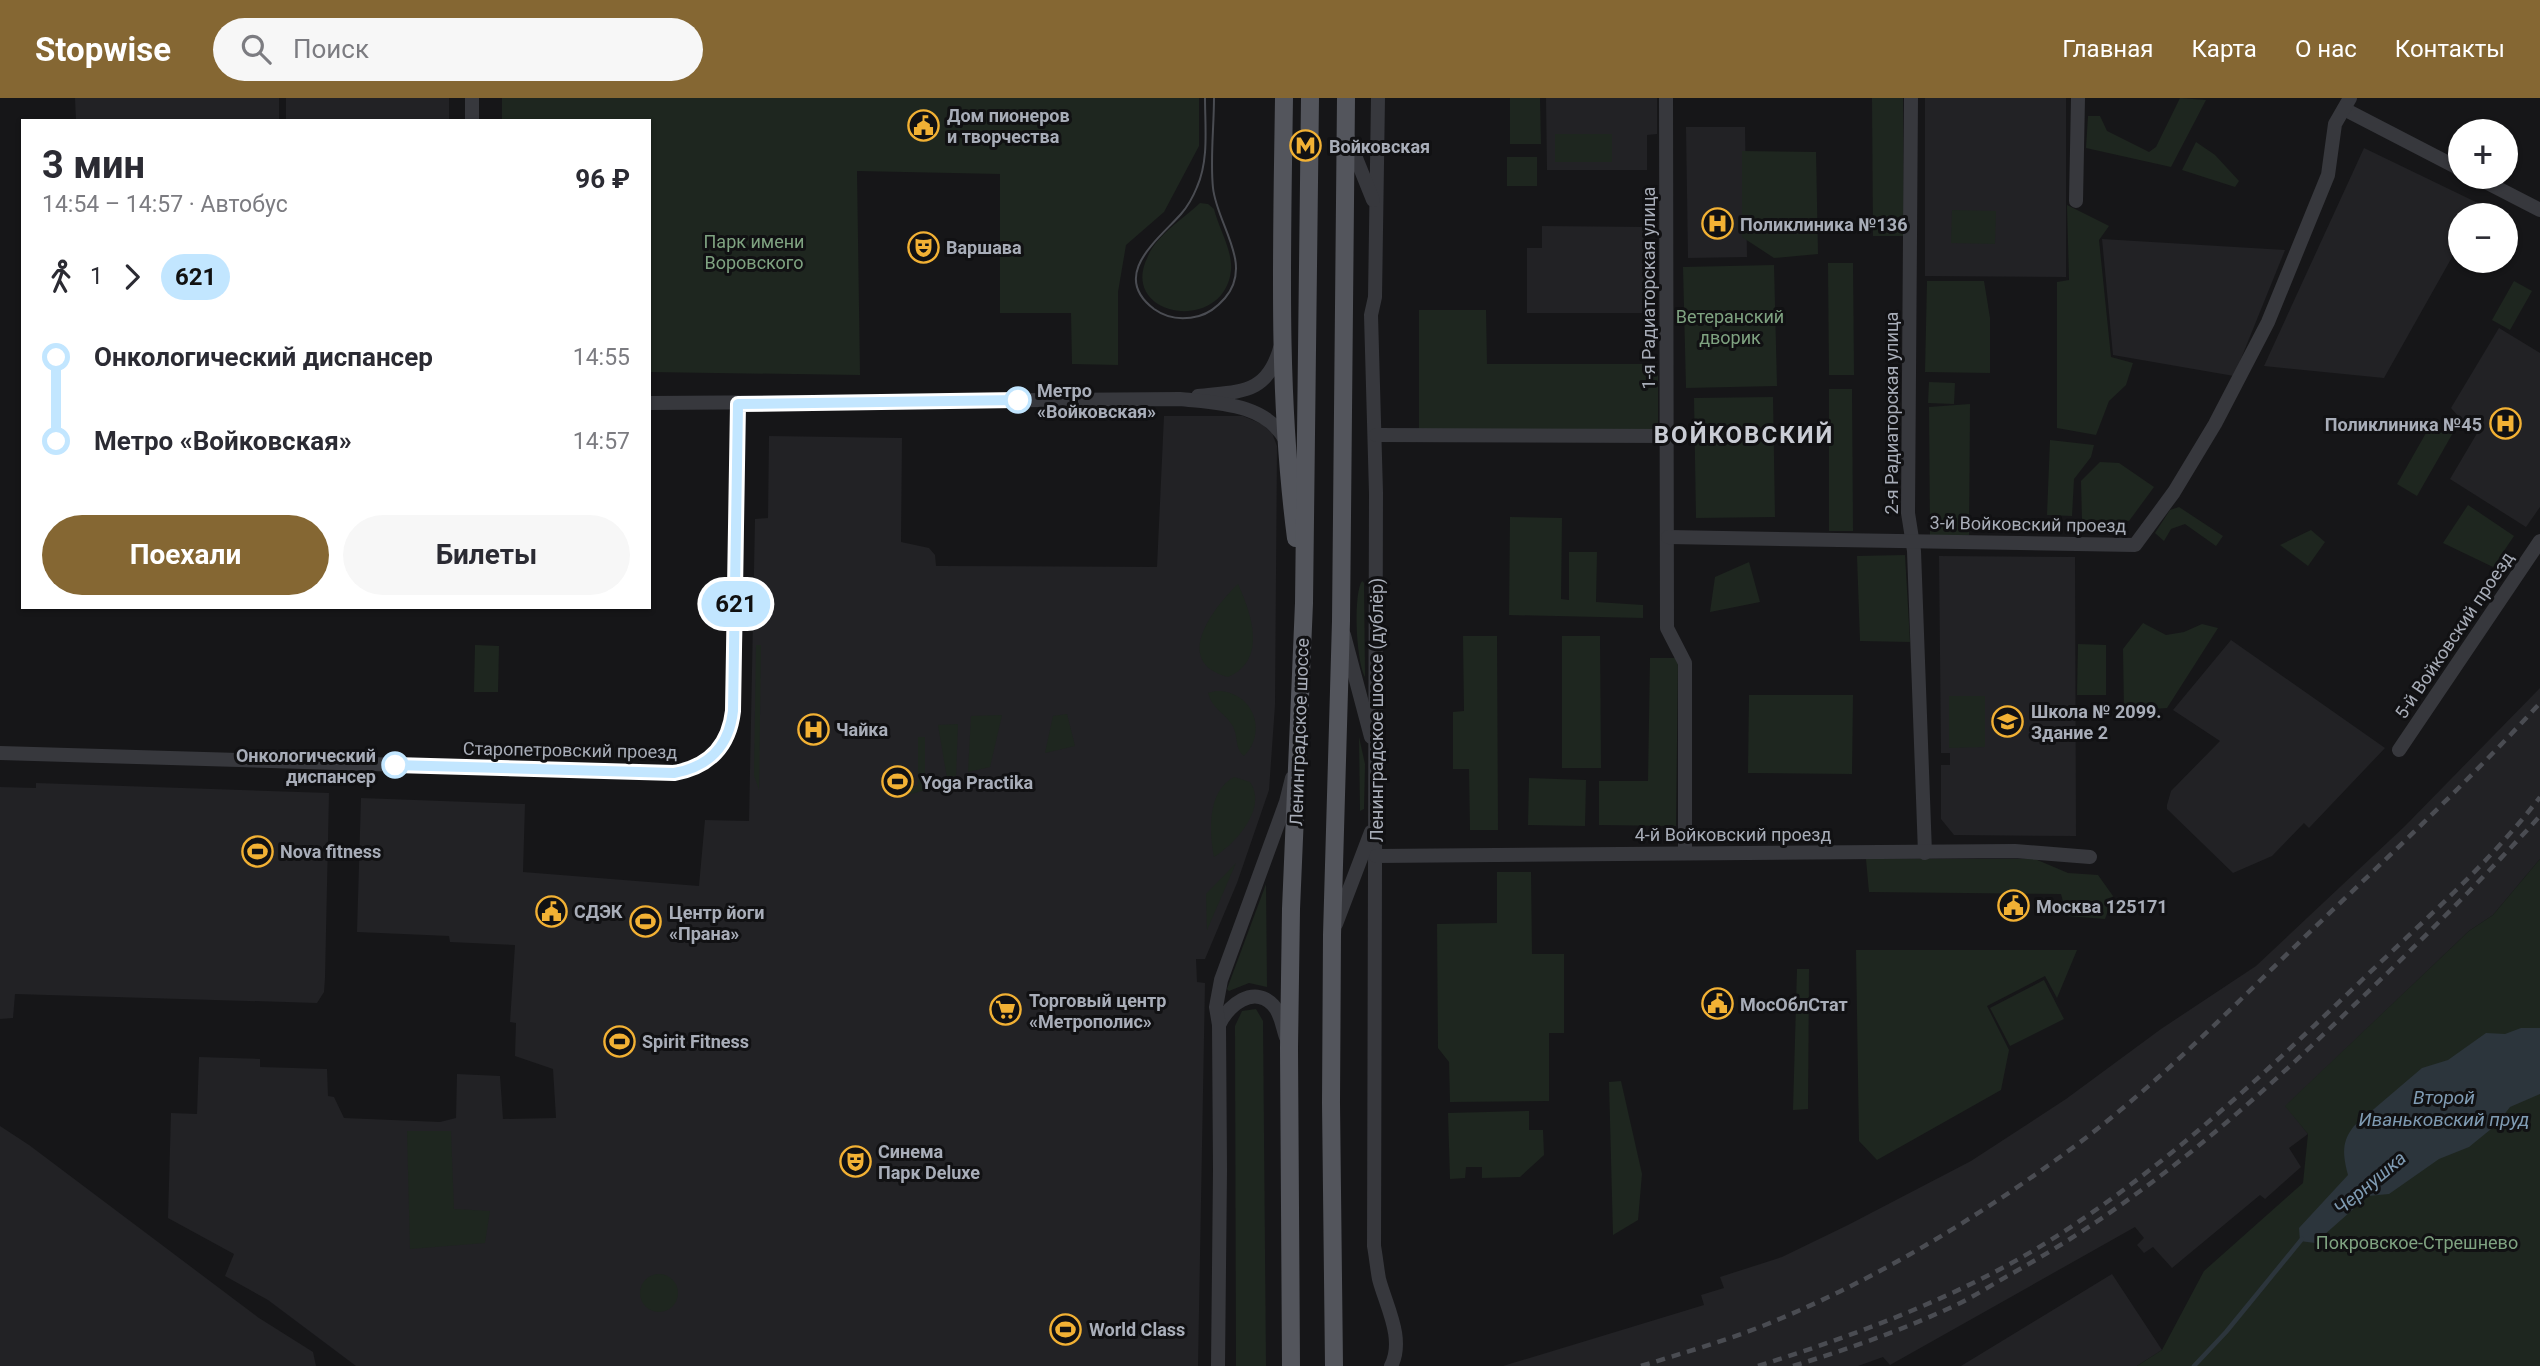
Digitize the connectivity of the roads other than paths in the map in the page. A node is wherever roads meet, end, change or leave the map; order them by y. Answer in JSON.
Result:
{"nodes":[{"id":1,"x":472,"y":98,"type":"edge"},
{"id":2,"x":1284,"y":98,"type":"edge"},
{"id":3,"x":1310,"y":98,"type":"edge"},
{"id":4,"x":1346,"y":98,"type":"edge"},
{"id":5,"x":1378,"y":98,"type":"edge"},
{"id":6,"x":1666,"y":98,"type":"edge"},
{"id":7,"x":1911,"y":98,"type":"edge"},
{"id":8,"x":2078,"y":98,"type":"edge"},
{"id":9,"x":2347,"y":104,"type":"edge"},
{"id":10,"x":472,"y":119,"type":"edge"},
{"id":11,"x":1345,"y":130,"type":"junction"},
{"id":12,"x":2448,"y":162,"type":"edge"},
{"id":13,"x":2499,"y":189,"type":"edge"},
{"id":14,"x":2076,"y":201,"type":"dead end"},
{"id":15,"x":2540,"y":210,"type":"edge"},
{"id":16,"x":1376,"y":211,"type":"junction"},
{"id":17,"x":1281,"y":328,"type":"junction"},
{"id":18,"x":1180,"y":399,"type":"junction"},
{"id":19,"x":651,"y":403,"type":"edge"},
{"id":20,"x":738,"y":404,"type":"junction"},
{"id":21,"x":1376,"y":435,"type":"junction"},
{"id":22,"x":1668,"y":436,"type":"junction"},
{"id":23,"x":1288,"y":445,"type":"junction"},
{"id":24,"x":1668,"y":537,"type":"junction"},
{"id":25,"x":1914,"y":541,"type":"junction"},
{"id":26,"x":2540,"y":541,"type":"edge"},
{"id":27,"x":1304,"y":603,"type":"junction"},
{"id":28,"x":1341,"y":621,"type":"junction"},
{"id":29,"x":1300,"y":743,"type":"junction"},
{"id":30,"x":2399,"y":750,"type":"dead end"},
{"id":31,"x":0,"y":753,"type":"edge"},
{"id":32,"x":1376,"y":759,"type":"junction"},
{"id":33,"x":1376,"y":811,"type":"junction"},
{"id":34,"x":1685,"y":853,"type":"junction"},
{"id":35,"x":1925,"y":853,"type":"junction"},
{"id":36,"x":1376,"y":856,"type":"junction"},
{"id":37,"x":2090,"y":857,"type":"dead end"},
{"id":38,"x":1351,"y":884,"type":"junction"},
{"id":39,"x":1376,"y":887,"type":"junction"},
{"id":40,"x":1332,"y":935,"type":"junction"},
{"id":41,"x":1219,"y":1025,"type":"junction"},
{"id":42,"x":1289,"y":1048,"type":"junction"},
{"id":43,"x":1291,"y":1361,"type":"edge"},
{"id":44,"x":1218,"y":1366,"type":"edge"},
{"id":45,"x":1334,"y":1366,"type":"edge"},
{"id":46,"x":1391,"y":1366,"type":"edge"}],
"edges":[{"from":1,"to":10,"type":"street"},
{"from":2,"to":17,"type":"main road"},
{"from":3,"to":27,"type":"main road","name":"Ленинградское шоссе"},
{"from":4,"to":11,"type":"main road"},
{"from":5,"to":16,"type":"street","name":"Ленинградское шоссе (дублёр)"},
{"from":6,"to":22,"type":"street","name":"1-я Радиаторская улица"},
{"from":7,"to":25,"type":"street","name":"2-я Радиаторская улица"},
{"from":8,"to":14,"type":"street"},
{"from":9,"to":12,"type":"street"},
{"from":9,"to":25,"type":"street","name":"3-й Войковский проезд"},
{"from":11,"to":16,"type":"street"},
{"from":11,"to":28,"type":"main road"},
{"from":13,"to":15,"type":"street"},
{"from":16,"to":21,"type":"street","name":"Ленинградское шоссе (дублёр)"},
{"from":17,"to":18,"type":"street"},
{"from":17,"to":23,"type":"main road"},
{"from":18,"to":20,"type":"street"},
{"from":18,"to":23,"type":"street"},
{"from":19,"to":20,"type":"street"},
{"from":20,"to":31,"type":"street","name":"Старопетровский проезд"},
{"from":21,"to":22,"type":"street"},
{"from":21,"to":32,"type":"street","name":"Ленинградское шоссе (дублёр)"},
{"from":22,"to":24,"type":"street","name":"1-я Радиаторская улица"},
{"from":23,"to":27,"type":"main road"},
{"from":24,"to":25,"type":"street","name":"3-й Войковский проезд"},
{"from":24,"to":34,"type":"street","name":"1-я Радиаторская улица"},
{"from":25,"to":35,"type":"street","name":"2-я Радиаторская улица"},
{"from":26,"to":30,"type":"street","name":"5-й Войковский проезд"},
{"from":27,"to":29,"type":"main road","name":"Ленинградское шоссе"},
{"from":28,"to":32,"type":"street"},
{"from":28,"to":40,"type":"main road"},
{"from":29,"to":41,"type":"street"},
{"from":29,"to":42,"type":"main road","name":"Ленинградское шоссе"},
{"from":32,"to":33,"type":"street","name":"Ленинградское шоссе (дублёр)"},
{"from":33,"to":36,"type":"street","name":"Ленинградское шоссе (дублёр)"},
{"from":33,"to":38,"type":"street"},
{"from":34,"to":35,"type":"street","name":"4-й Войковский проезд"},
{"from":34,"to":36,"type":"street","name":"4-й Войковский проезд"},
{"from":35,"to":37,"type":"street","name":"4-й Войковский проезд"},
{"from":36,"to":39,"type":"street","name":"Ленинградское шоссе (дублёр)"},
{"from":38,"to":39,"type":"street"},
{"from":38,"to":40,"type":"street"},
{"from":39,"to":46,"type":"street","name":"Ленинградское шоссе (дублёр)"},
{"from":40,"to":45,"type":"main road"},
{"from":41,"to":42,"type":"street"},
{"from":41,"to":44,"type":"street"},
{"from":42,"to":43,"type":"main road","name":"Ленинградское шоссе"}]}
